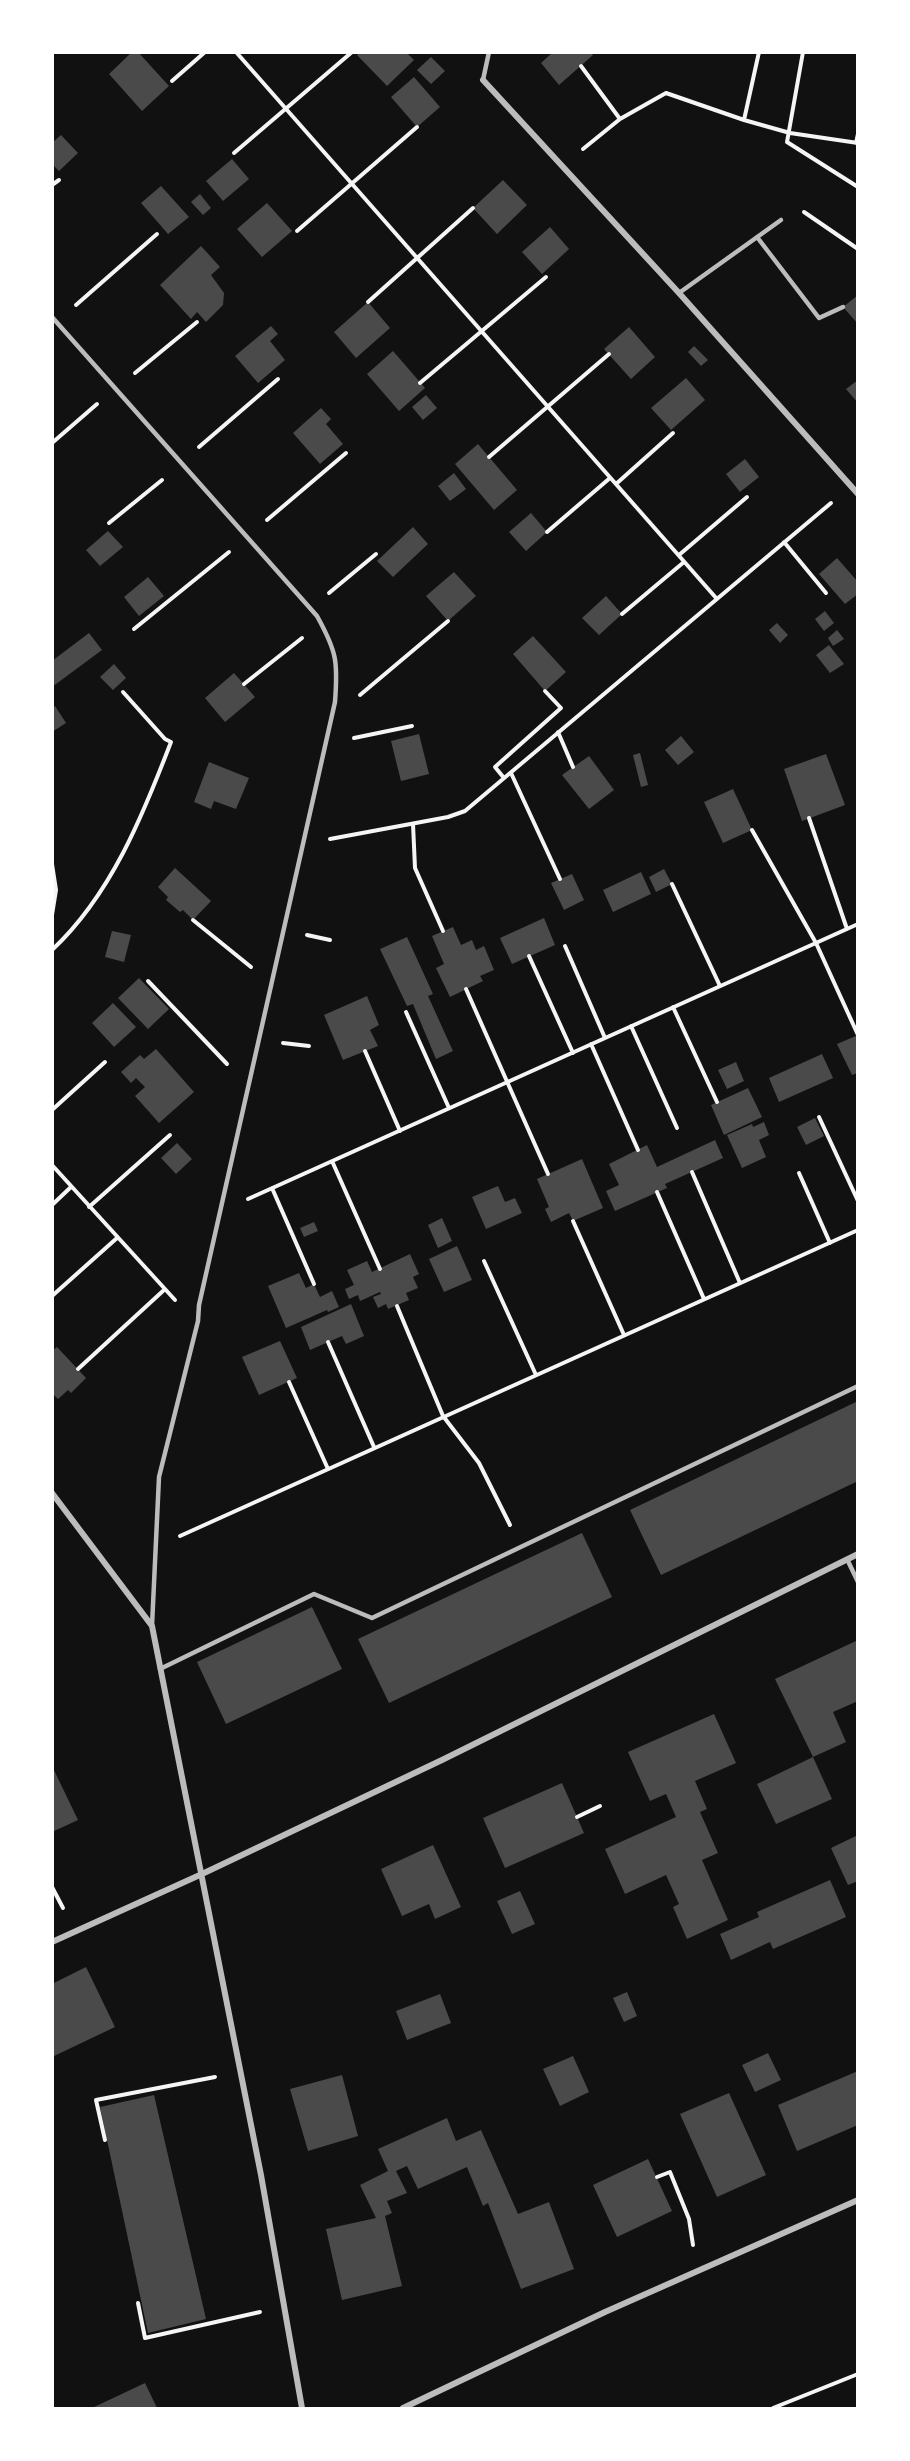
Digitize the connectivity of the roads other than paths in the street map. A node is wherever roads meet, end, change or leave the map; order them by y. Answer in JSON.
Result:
{"nodes":[{"id":1,"x":489,"y":52,"type":"edge"},
{"id":2,"x":483,"y":80,"type":"joint"},
{"id":3,"x":781,"y":220,"type":"road end"},
{"id":4,"x":757,"y":237,"type":"junction"},
{"id":5,"x":679,"y":293,"type":"junction"},
{"id":6,"x":843,"y":307,"type":"dead end"},
{"id":7,"x":52,"y":317,"type":"edge"},
{"id":8,"x":858,"y":494,"type":"edge"},
{"id":9,"x":858,"y":1386,"type":"edge"},
{"id":10,"x":52,"y":1493,"type":"edge"},
{"id":11,"x":858,"y":1554,"type":"edge"},
{"id":12,"x":847,"y":1559,"type":"junction"},
{"id":13,"x":858,"y":1582,"type":"edge"},
{"id":14,"x":152,"y":1626,"type":"junction"},
{"id":15,"x":160,"y":1669,"type":"junction"},
{"id":16,"x":202,"y":1874,"type":"junction"},
{"id":17,"x":52,"y":1942,"type":"edge"},
{"id":18,"x":858,"y":2200,"type":"edge"},
{"id":19,"x":302,"y":2409,"type":"edge"},
{"id":20,"x":403,"y":2409,"type":"edge"}],
"edges":[{"from":1,"to":2,"type":"lane"},
{"from":2,"to":5,"type":"street"},
{"from":3,"to":4,"type":"lane"},
{"from":4,"to":5,"type":"lane"},
{"from":4,"to":6,"type":"lane"},
{"from":5,"to":8,"type":"street"},
{"from":7,"to":14,"type":"lane"},
{"from":9,"to":15,"type":"lane"},
{"from":10,"to":14,"type":"street"},
{"from":11,"to":12,"type":"street"},
{"from":12,"to":13,"type":"lane"},
{"from":12,"to":16,"type":"street"},
{"from":14,"to":15,"type":"street"},
{"from":15,"to":16,"type":"street"},
{"from":16,"to":17,"type":"street"},
{"from":16,"to":19,"type":"street"},
{"from":18,"to":20,"type":"street"}]}
